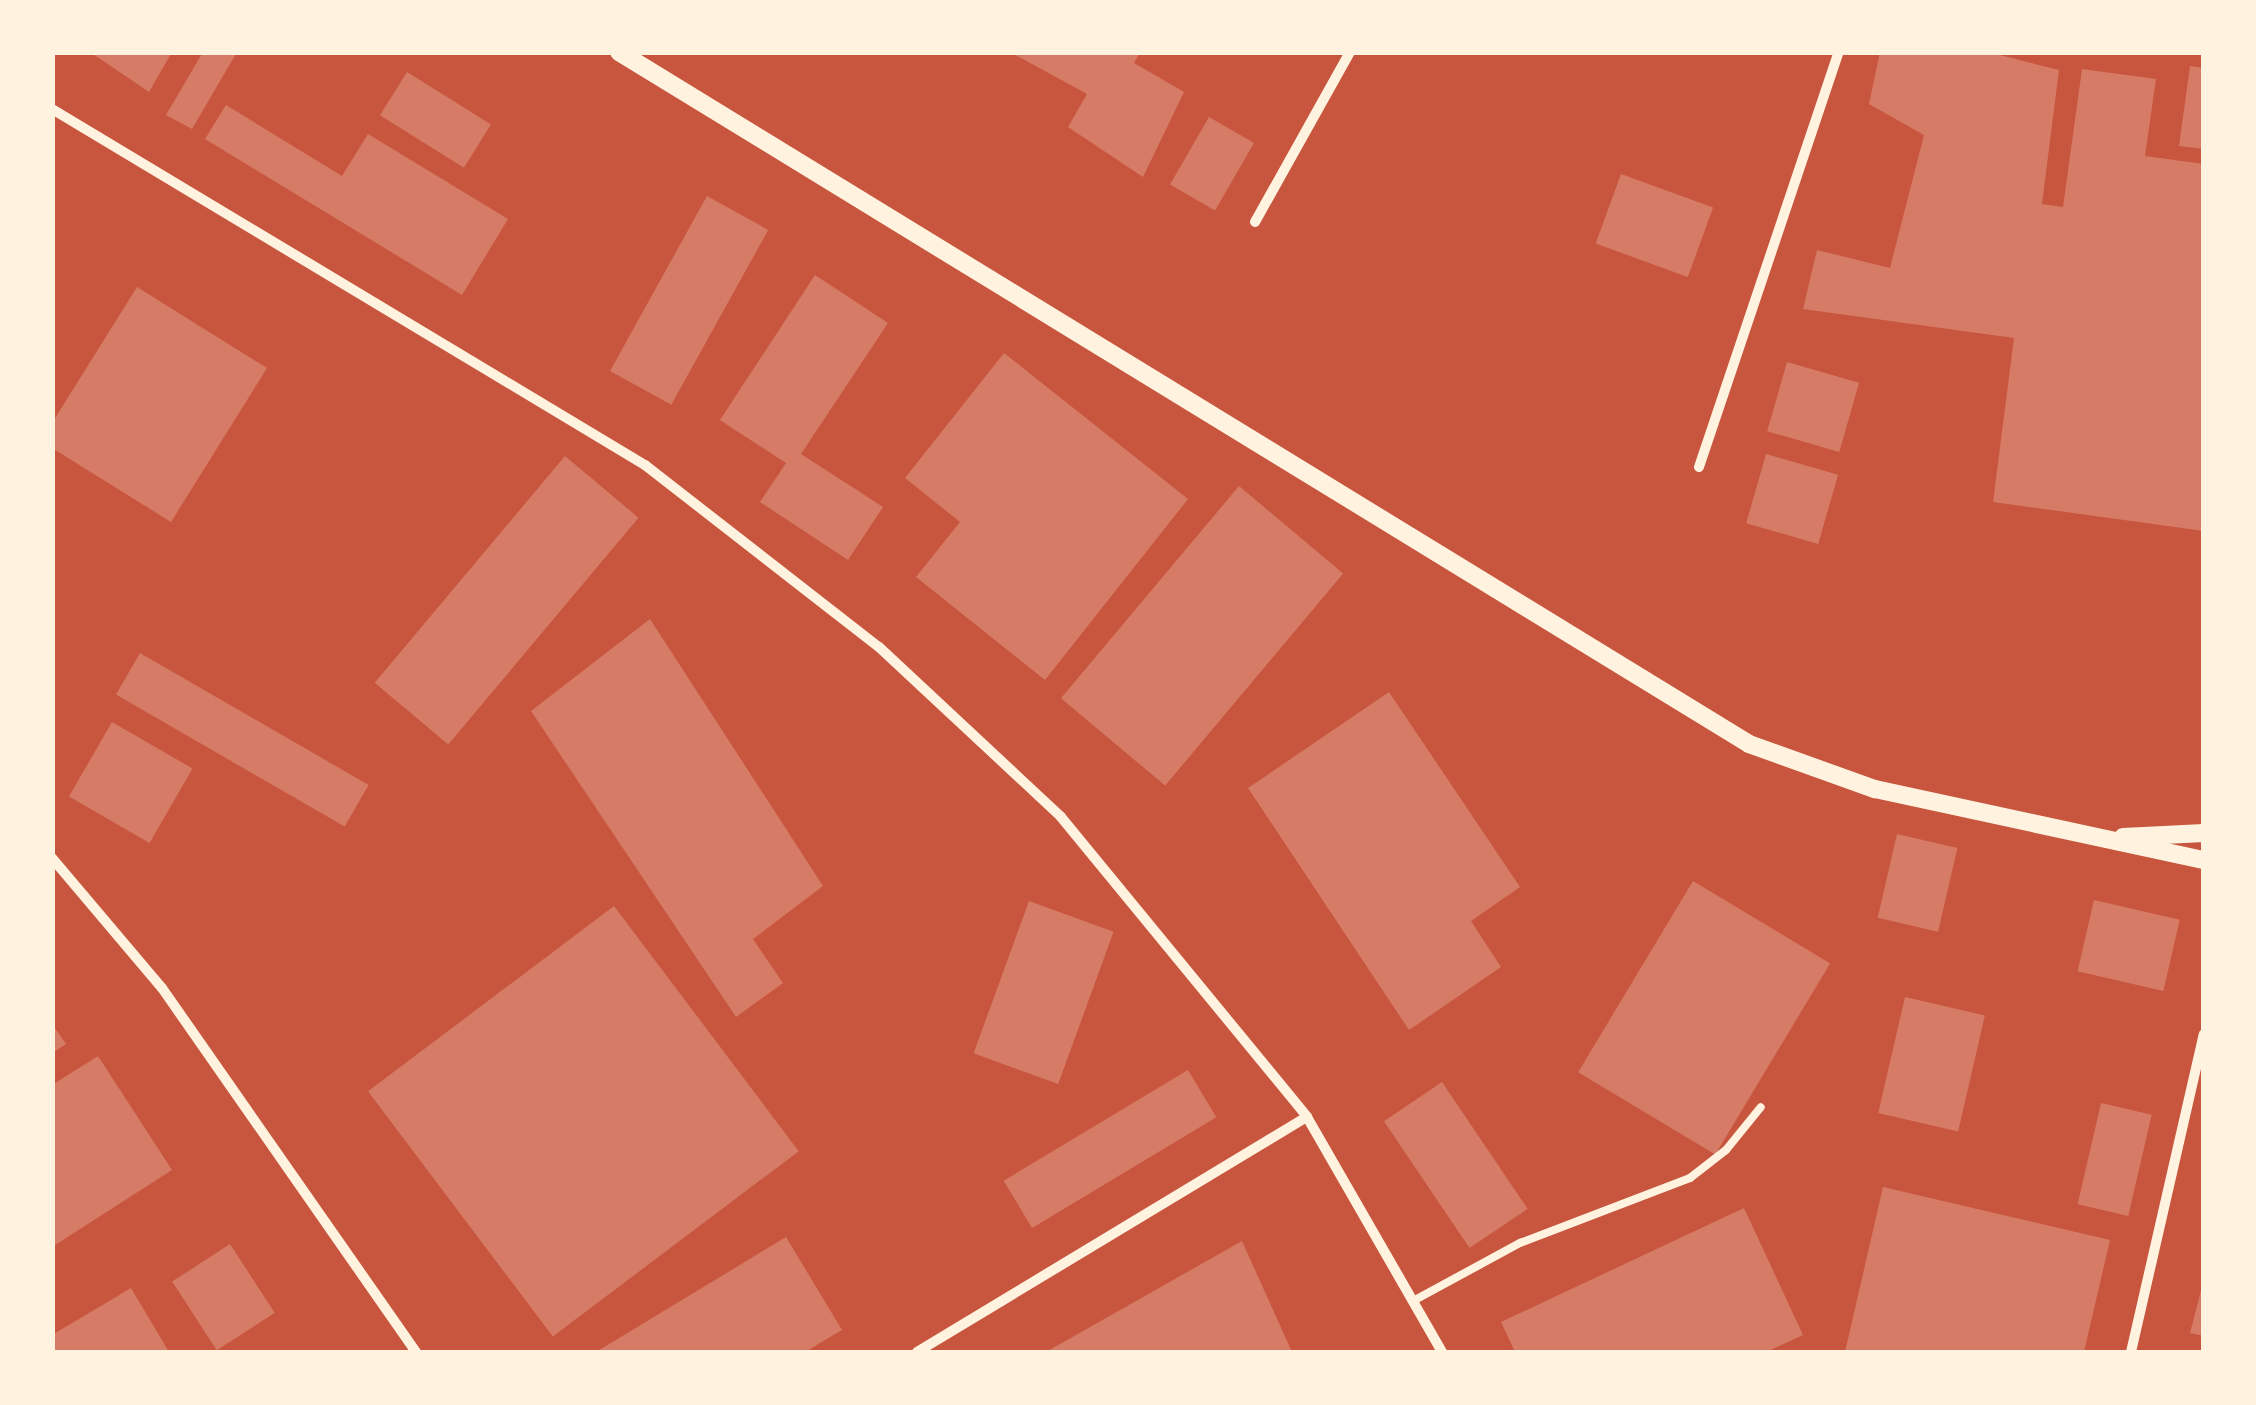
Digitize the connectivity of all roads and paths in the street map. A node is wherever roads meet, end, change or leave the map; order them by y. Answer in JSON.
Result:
{"nodes":[{"id":1,"x":619,"y":52,"type":"edge"},
{"id":2,"x":1350,"y":52,"type":"edge"},
{"id":3,"x":1839,"y":52,"type":"edge"},
{"id":4,"x":52,"y":109,"type":"edge"},
{"id":5,"x":1255,"y":222,"type":"dead end"},
{"id":6,"x":1699,"y":467,"type":"dead end"},
{"id":7,"x":2204,"y":834,"type":"edge"},
{"id":8,"x":2098,"y":838,"type":"junction"},
{"id":9,"x":52,"y":858,"type":"edge"},
{"id":10,"x":2204,"y":860,"type":"edge"},
{"id":11,"x":2204,"y":1034,"type":"edge"},
{"id":12,"x":1761,"y":1108,"type":"dead end"},
{"id":13,"x":1307,"y":1116,"type":"junction"},
{"id":14,"x":1413,"y":1302,"type":"junction"},
{"id":15,"x":416,"y":1352,"type":"edge"},
{"id":16,"x":917,"y":1352,"type":"edge"},
{"id":17,"x":1442,"y":1352,"type":"edge"},
{"id":18,"x":2131,"y":1352,"type":"edge"}],
"edges":[{"from":1,"to":8,"type":"street"},
{"from":2,"to":5,"type":"street"},
{"from":3,"to":6,"type":"street"},
{"from":4,"to":13,"type":"street"},
{"from":7,"to":8,"type":"street"},
{"from":8,"to":10,"type":"street"},
{"from":9,"to":15,"type":"street"},
{"from":11,"to":18,"type":"street"},
{"from":12,"to":14,"type":"lane"},
{"from":13,"to":14,"type":"street"},
{"from":13,"to":16,"type":"street"},
{"from":14,"to":17,"type":"street"}]}
